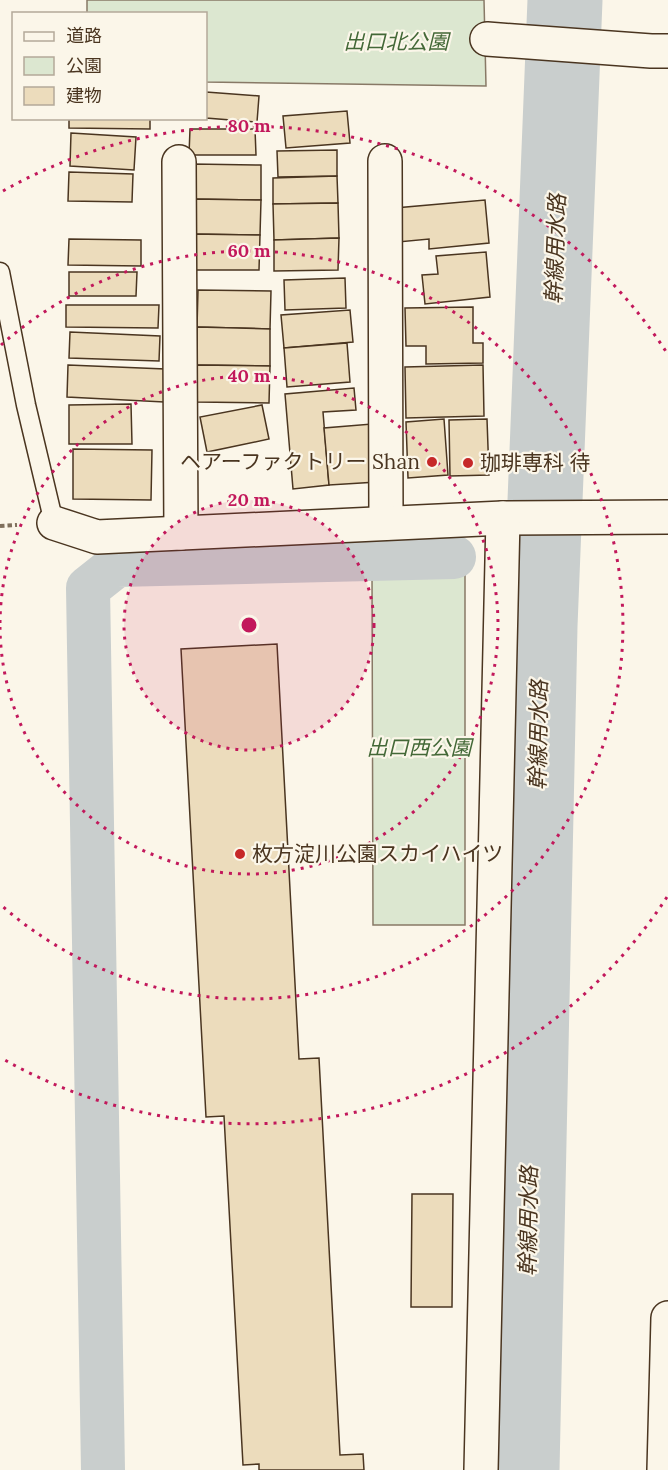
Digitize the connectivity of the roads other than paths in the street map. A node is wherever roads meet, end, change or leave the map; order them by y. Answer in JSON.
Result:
{"nodes":[{"id":1,"x":487,"y":39,"type":"dead end"},
{"id":2,"x":659,"y":51,"type":"edge"},
{"id":3,"x":385,"y":161,"type":"dead end"},
{"id":4,"x":179,"y":162,"type":"dead end"},
{"id":5,"x":0,"y":272,"type":"edge"},
{"id":6,"x":653,"y":517,"type":"edge"},
{"id":7,"x":503,"y":518,"type":"junction"},
{"id":8,"x":54,"y":523,"type":"joint"},
{"id":9,"x":386,"y":524,"type":"junction"},
{"id":10,"x":181,"y":533,"type":"junction"},
{"id":11,"x":668,"y":1318,"type":"edge"},
{"id":12,"x":481,"y":1470,"type":"edge"},
{"id":13,"x":664,"y":1470,"type":"edge"}],
"edges":[{"from":1,"to":2,"type":"street"},
{"from":3,"to":9,"type":"street"},
{"from":4,"to":10,"type":"street"},
{"from":5,"to":8,"type":"lane"},
{"from":6,"to":7,"type":"street"},
{"from":7,"to":9,"type":"street"},
{"from":7,"to":12,"type":"street"},
{"from":8,"to":10,"type":"street"},
{"from":9,"to":10,"type":"street"},
{"from":11,"to":13,"type":"street"}]}
